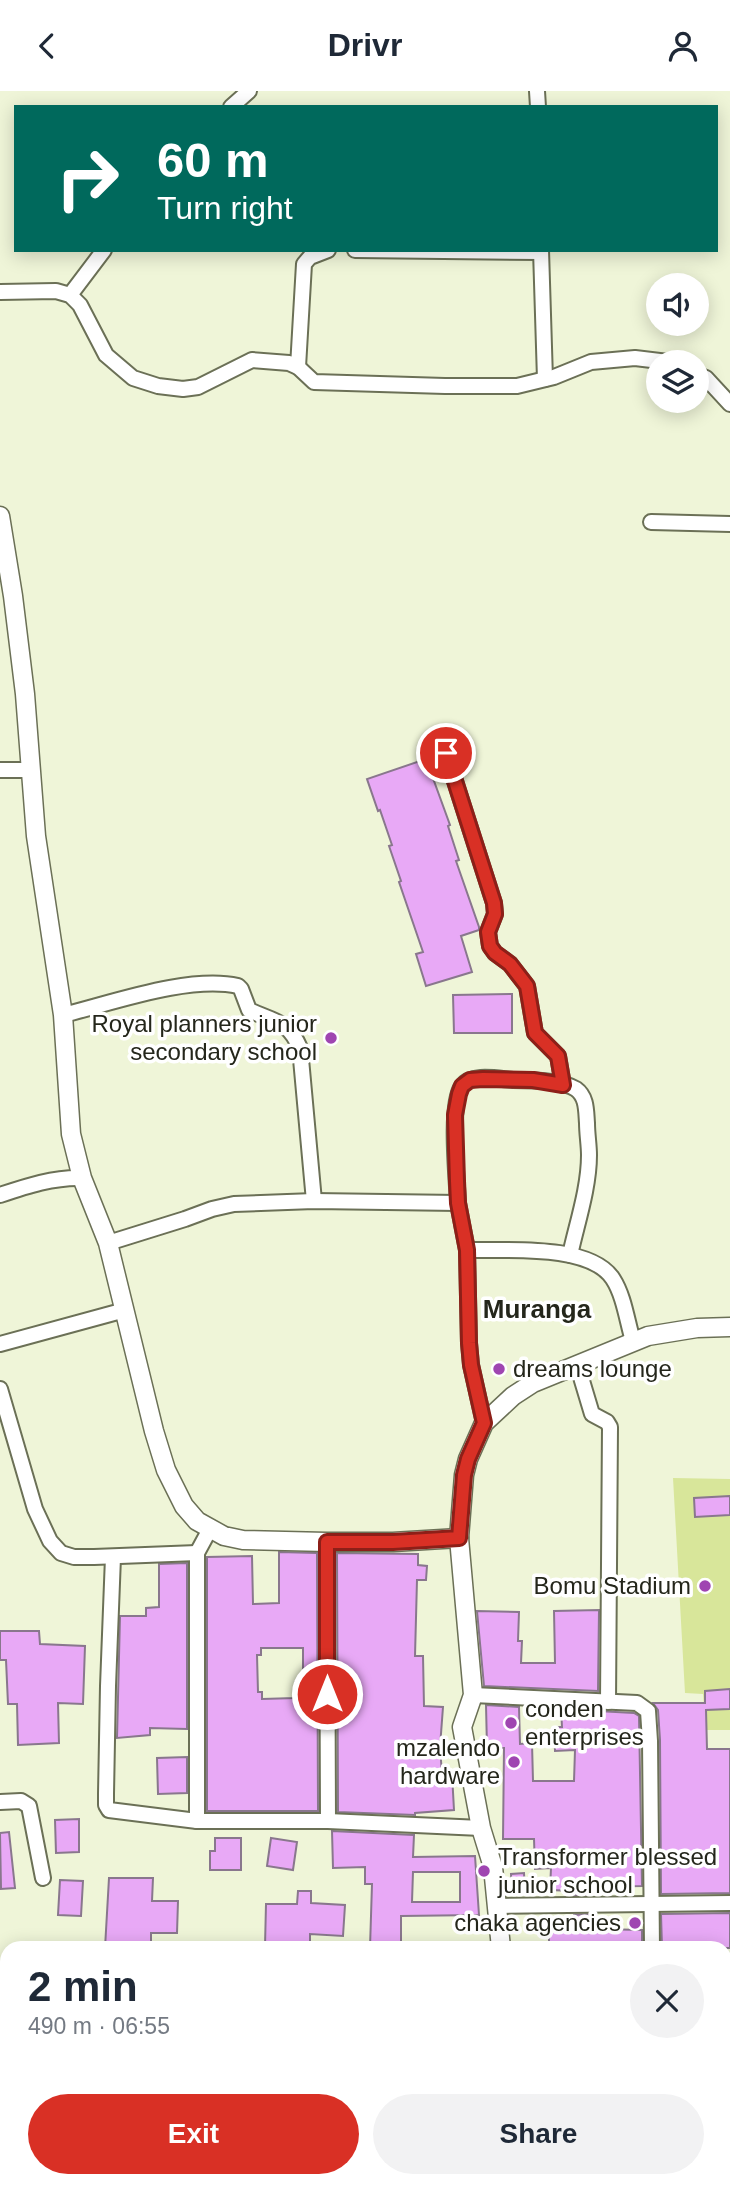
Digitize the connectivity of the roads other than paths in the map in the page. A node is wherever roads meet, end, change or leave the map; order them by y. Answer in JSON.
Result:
{"nodes":[{"id":1,"x":249,"y":91,"type":"edge"},
{"id":2,"x":233,"y":105,"type":"edge"},
{"id":3,"x":102,"y":252,"type":"edge"},
{"id":4,"x":323,"y":252,"type":"edge"},
{"id":5,"x":541,"y":252,"type":"edge"},
{"id":6,"x":0,"y":292,"type":"edge"},
{"id":7,"x":70,"y":295,"type":"junction"},
{"id":8,"x":646,"y":359,"type":"edge"},
{"id":9,"x":298,"y":367,"type":"junction"},
{"id":10,"x":545,"y":379,"type":"junction"},
{"id":11,"x":709,"y":381,"type":"edge"},
{"id":12,"x":730,"y":404,"type":"edge"},
{"id":13,"x":0,"y":516,"type":"edge"},
{"id":14,"x":651,"y":522,"type":"dead end"},
{"id":15,"x":730,"y":524,"type":"edge"},
{"id":16,"x":446,"y":753,"type":"dead end"},
{"id":17,"x":0,"y":770,"type":"edge"},
{"id":18,"x":30,"y":770,"type":"junction"},
{"id":19,"x":64,"y":1015,"type":"junction"},
{"id":20,"x":563,"y":1085,"type":"junction"},
{"id":21,"x":82,"y":1178,"type":"junction"},
{"id":22,"x":0,"y":1195,"type":"edge"},
{"id":23,"x":314,"y":1201,"type":"junction"},
{"id":24,"x":458,"y":1203,"type":"junction"},
{"id":25,"x":108,"y":1243,"type":"junction"},
{"id":26,"x":467,"y":1250,"type":"junction"},
{"id":27,"x":570,"y":1255,"type":"junction"},
{"id":28,"x":125,"y":1310,"type":"junction"},
{"id":29,"x":730,"y":1327,"type":"edge"},
{"id":30,"x":633,"y":1341,"type":"junction"},
{"id":31,"x":0,"y":1343,"type":"edge"},
{"id":32,"x":577,"y":1364,"type":"junction"},
{"id":33,"x":0,"y":1389,"type":"edge"},
{"id":34,"x":484,"y":1423,"type":"junction"},
{"id":35,"x":210,"y":1529,"type":"junction"},
{"id":36,"x":459,"y":1538,"type":"junction"},
{"id":37,"x":327,"y":1542,"type":"junction"},
{"id":38,"x":197,"y":1553,"type":"junction"},
{"id":39,"x":113,"y":1557,"type":"junction"},
{"id":40,"x":473,"y":1695,"type":"junction"},
{"id":41,"x":608,"y":1702,"type":"junction"},
{"id":42,"x":0,"y":1802,"type":"edge"},
{"id":43,"x":197,"y":1821,"type":"junction"},
{"id":44,"x":328,"y":1821,"type":"junction"},
{"id":45,"x":481,"y":1828,"type":"junction"},
{"id":46,"x":43,"y":1878,"type":"dead end"},
{"id":47,"x":730,"y":1903,"type":"edge"},
{"id":48,"x":652,"y":1904,"type":"junction"},
{"id":49,"x":498,"y":1906,"type":"junction"},
{"id":50,"x":500,"y":1941,"type":"edge"},
{"id":51,"x":652,"y":1941,"type":"edge"}],
"edges":[{"from":1,"to":2,"type":"street"},
{"from":3,"to":7,"type":"street"},
{"from":4,"to":9,"type":"street"},
{"from":5,"to":10,"type":"street"},
{"from":6,"to":7,"type":"street"},
{"from":7,"to":9,"type":"street"},
{"from":8,"to":10,"type":"street"},
{"from":9,"to":10,"type":"street"},
{"from":11,"to":12,"type":"street"},
{"from":13,"to":18,"type":"street"},
{"from":14,"to":15,"type":"street"},
{"from":16,"to":20,"type":"street"},
{"from":17,"to":18,"type":"street"},
{"from":18,"to":19,"type":"street"},
{"from":19,"to":21,"type":"street"},
{"from":19,"to":23,"type":"street"},
{"from":20,"to":24,"type":"street"},
{"from":20,"to":27,"type":"street"},
{"from":21,"to":22,"type":"street"},
{"from":21,"to":25,"type":"street"},
{"from":23,"to":24,"type":"street"},
{"from":23,"to":25,"type":"street"},
{"from":24,"to":26,"type":"street"},
{"from":25,"to":28,"type":"street"},
{"from":26,"to":27,"type":"street"},
{"from":26,"to":34,"type":"street"},
{"from":27,"to":30,"type":"street"},
{"from":28,"to":31,"type":"street"},
{"from":28,"to":35,"type":"street"},
{"from":29,"to":30,"type":"street"},
{"from":30,"to":32,"type":"street"},
{"from":32,"to":34,"type":"street"},
{"from":32,"to":41,"type":"street"},
{"from":33,"to":39,"type":"street"},
{"from":34,"to":36,"type":"street"},
{"from":35,"to":37,"type":"street"},
{"from":35,"to":38,"type":"street"},
{"from":36,"to":37,"type":"street"},
{"from":36,"to":40,"type":"street"},
{"from":37,"to":44,"type":"street"},
{"from":38,"to":39,"type":"street"},
{"from":38,"to":43,"type":"street"},
{"from":39,"to":43,"type":"street"},
{"from":40,"to":41,"type":"street"},
{"from":40,"to":45,"type":"street"},
{"from":41,"to":48,"type":"street"},
{"from":42,"to":46,"type":"street"},
{"from":43,"to":44,"type":"street"},
{"from":44,"to":45,"type":"street"},
{"from":45,"to":49,"type":"street"},
{"from":47,"to":48,"type":"street"},
{"from":48,"to":49,"type":"street"},
{"from":48,"to":51,"type":"street"},
{"from":49,"to":50,"type":"street"}]}
